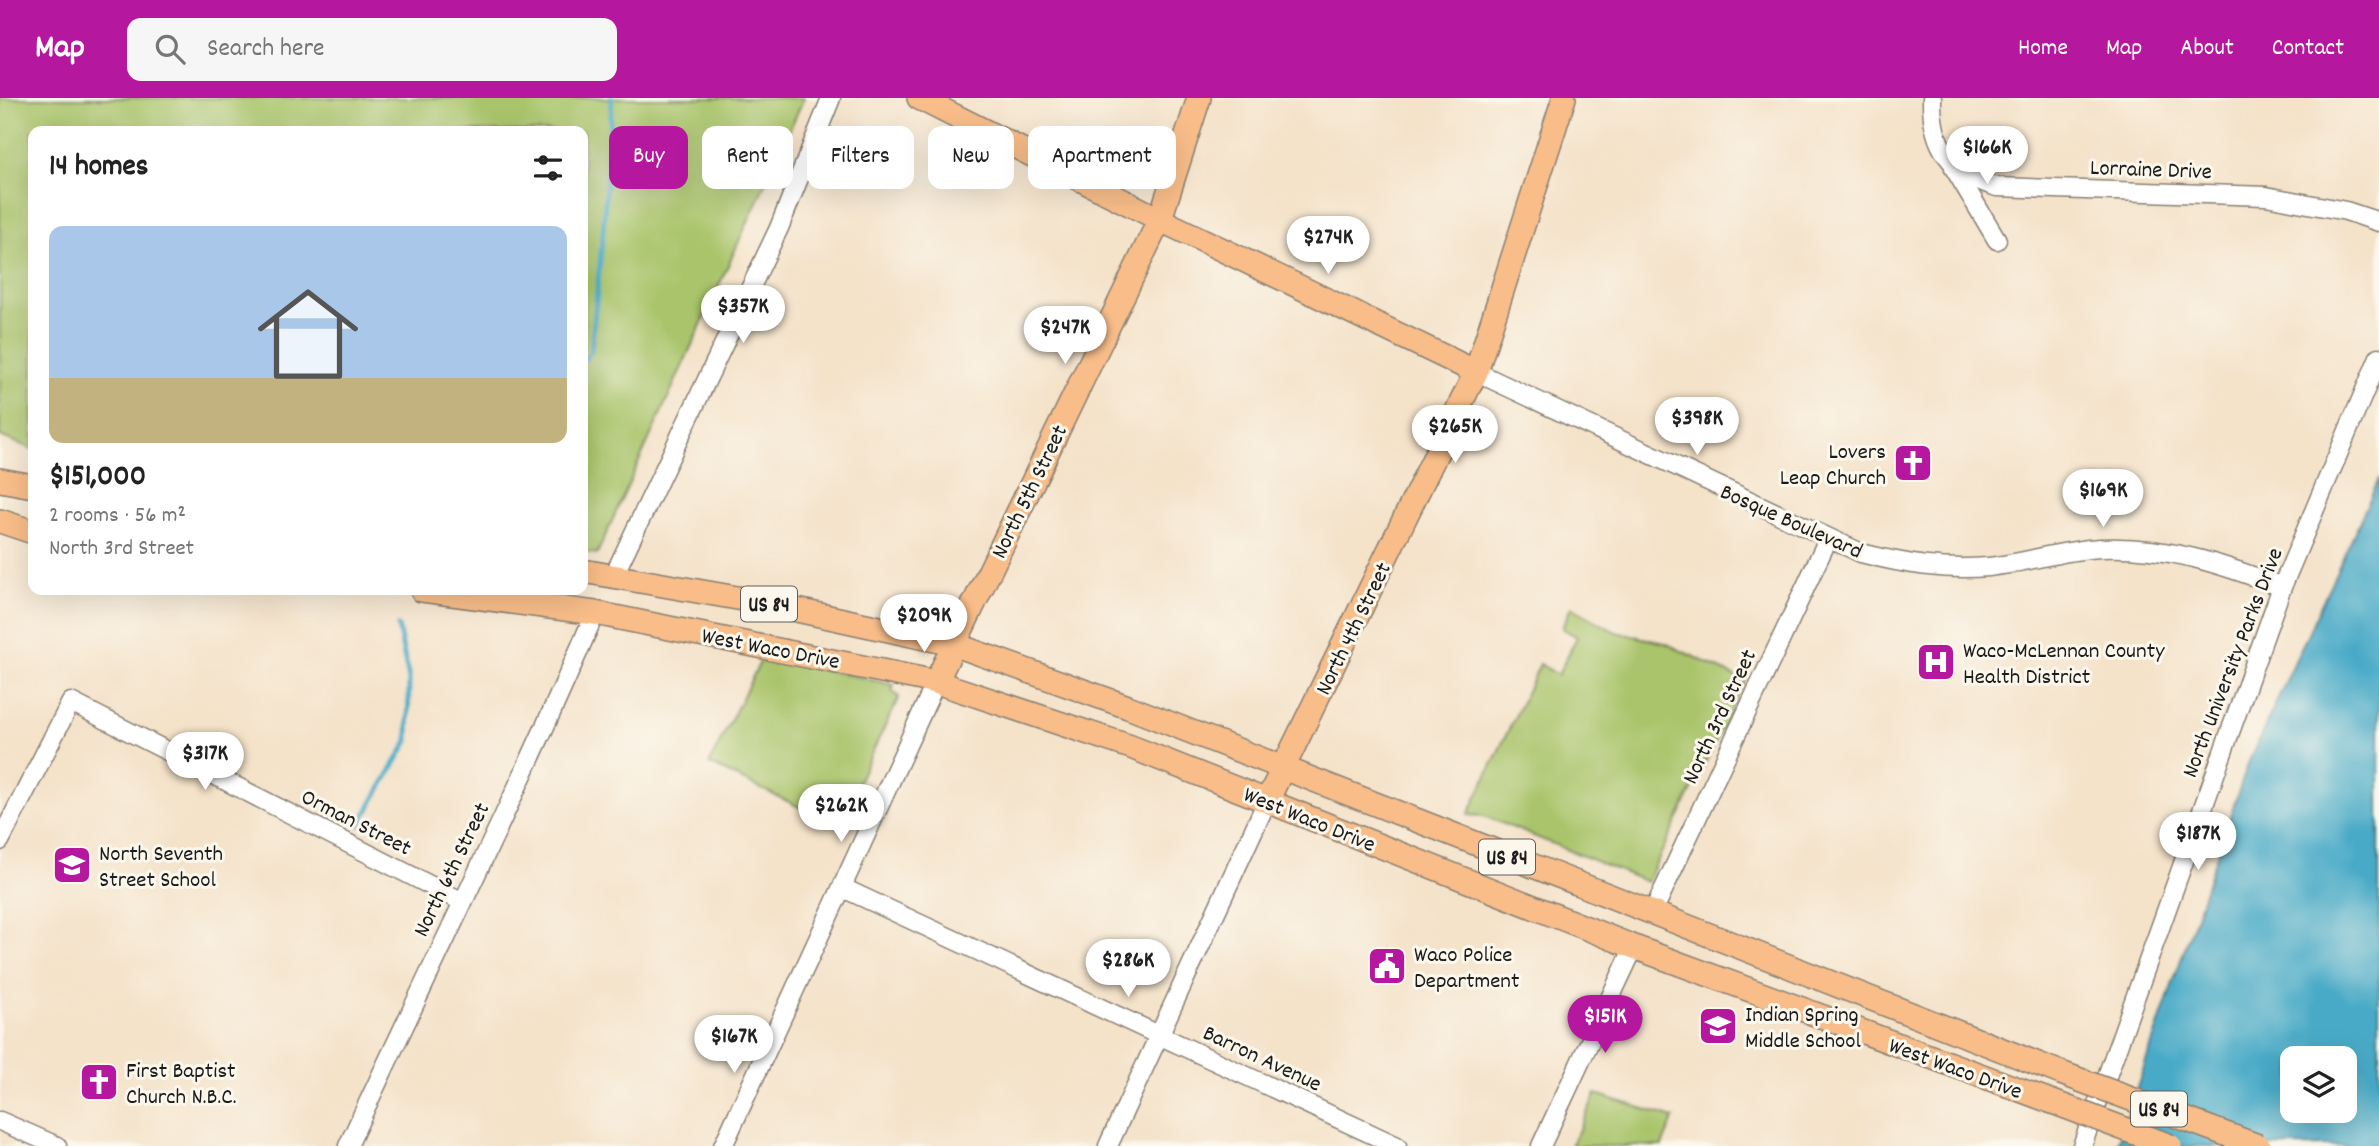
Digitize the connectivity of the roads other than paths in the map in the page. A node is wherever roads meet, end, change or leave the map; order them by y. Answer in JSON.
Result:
{"nodes":[{"id":1,"x":831,"y":98,"type":"edge"},
{"id":2,"x":919,"y":98,"type":"edge"},
{"id":3,"x":1199,"y":98,"type":"edge"},
{"id":4,"x":1564,"y":98,"type":"edge"},
{"id":5,"x":1932,"y":98,"type":"edge"},
{"id":6,"x":1945,"y":153,"type":"junction"},
{"id":7,"x":1160,"y":219,"type":"junction"},
{"id":8,"x":2379,"y":222,"type":"edge"},
{"id":9,"x":1997,"y":240,"type":"dead end"},
{"id":10,"x":2379,"y":358,"type":"edge"},
{"id":11,"x":1476,"y":372,"type":"junction"},
{"id":12,"x":0,"y":480,"type":"edge"},
{"id":13,"x":28,"y":485,"type":"edge"},
{"id":14,"x":0,"y":521,"type":"edge"},
{"id":15,"x":28,"y":530,"type":"edge"},
{"id":16,"x":1828,"y":539,"type":"junction"},
{"id":17,"x":588,"y":572,"type":"edge"},
{"id":18,"x":614,"y":575,"type":"junction"},
{"id":19,"x":2282,"y":587,"type":"junction"},
{"id":20,"x":459,"y":595,"type":"edge"},
{"id":21,"x":594,"y":613,"type":"junction"},
{"id":22,"x":953,"y":644,"type":"junction"},
{"id":23,"x":936,"y":682,"type":"junction"},
{"id":24,"x":1282,"y":768,"type":"junction"},
{"id":25,"x":1267,"y":802,"type":"junction"},
{"id":26,"x":0,"y":841,"type":"edge"},
{"id":27,"x":843,"y":888,"type":"junction"},
{"id":28,"x":461,"y":901,"type":"junction"},
{"id":29,"x":1652,"y":914,"type":"junction"},
{"id":30,"x":1634,"y":947,"type":"junction"},
{"id":31,"x":1160,"y":1035,"type":"junction"},
{"id":32,"x":0,"y":1121,"type":"edge"},
{"id":33,"x":18,"y":1138,"type":"edge"},
{"id":34,"x":57,"y":1146,"type":"edge"},
{"id":35,"x":348,"y":1146,"type":"edge"},
{"id":36,"x":723,"y":1146,"type":"edge"},
{"id":37,"x":1108,"y":1146,"type":"edge"},
{"id":38,"x":1397,"y":1146,"type":"edge"},
{"id":39,"x":1541,"y":1146,"type":"edge"},
{"id":40,"x":2082,"y":1146,"type":"edge"},
{"id":41,"x":2170,"y":1146,"type":"edge"},
{"id":42,"x":2258,"y":1146,"type":"edge"}],
"edges":[{"from":1,"to":18,"type":"street"},
{"from":2,"to":7,"type":"main road","name":"Bosque Boulevard"},
{"from":3,"to":7,"type":"main road","name":"North 5th Street"},
{"from":4,"to":11,"type":"main road","name":"North 4th Street"},
{"from":5,"to":6,"type":"street","name":"Lorraine Drive"},
{"from":6,"to":8,"type":"street","name":"Lorraine Drive"},
{"from":6,"to":9,"type":"street"},
{"from":7,"to":11,"type":"main road","name":"Bosque Boulevard"},
{"from":7,"to":22,"type":"main road","name":"North 5th Street"},
{"from":10,"to":19,"type":"street","name":"North University Parks Drive"},
{"from":11,"to":16,"type":"street","name":"Bosque Boulevard"},
{"from":11,"to":24,"type":"main road","name":"North 4th Street"},
{"from":12,"to":13,"type":"main road"},
{"from":14,"to":15,"type":"main road"},
{"from":16,"to":19,"type":"street","name":"Bosque Boulevard"},
{"from":16,"to":29,"type":"street","name":"North 3rd Street"},
{"from":17,"to":18,"type":"main road","name":"West Waco Drive","number":"US 84"},
{"from":18,"to":22,"type":"main road","name":"West Waco Drive","number":"US 84"},
{"from":19,"to":40,"type":"street","name":"North University Parks Drive"},
{"from":20,"to":21,"type":"main road","name":"West Waco Drive","number":"US 84"},
{"from":21,"to":23,"type":"main road","name":"West Waco Drive","number":"US 84"},
{"from":21,"to":28,"type":"street","name":"North 6th Street"},
{"from":22,"to":23,"type":"main road","name":"North 5th Street"},
{"from":22,"to":24,"type":"main road","name":"West Waco Drive","number":"US 84"},
{"from":23,"to":25,"type":"main road","name":"West Waco Drive","number":"US 84"},
{"from":23,"to":27,"type":"street","name":"North 5th Street"},
{"from":24,"to":25,"type":"main road","name":"North 4th Street"},
{"from":24,"to":29,"type":"main road","name":"West Waco Drive","number":"US 84"},
{"from":25,"to":30,"type":"main road","name":"West Waco Drive","number":"US 84"},
{"from":25,"to":31,"type":"street","name":"North 4th Street"},
{"from":26,"to":28,"type":"street","name":"Orman Street"},
{"from":27,"to":31,"type":"street","name":"Barron Avenue"},
{"from":27,"to":36,"type":"street","name":"North 5th Street"},
{"from":28,"to":35,"type":"street","name":"North 6th Street"},
{"from":29,"to":42,"type":"main road","name":"West Waco Drive","number":"US 84","bridge":true},
{"from":30,"to":39,"type":"street"},
{"from":30,"to":41,"type":"main road","name":"West Waco Drive","number":"US 84","bridge":true},
{"from":31,"to":37,"type":"street","name":"North 4th Street"},
{"from":31,"to":38,"type":"street","name":"Barron Avenue"},
{"from":32,"to":33,"type":"street"},
{"from":33,"to":34,"type":"street"}]}
